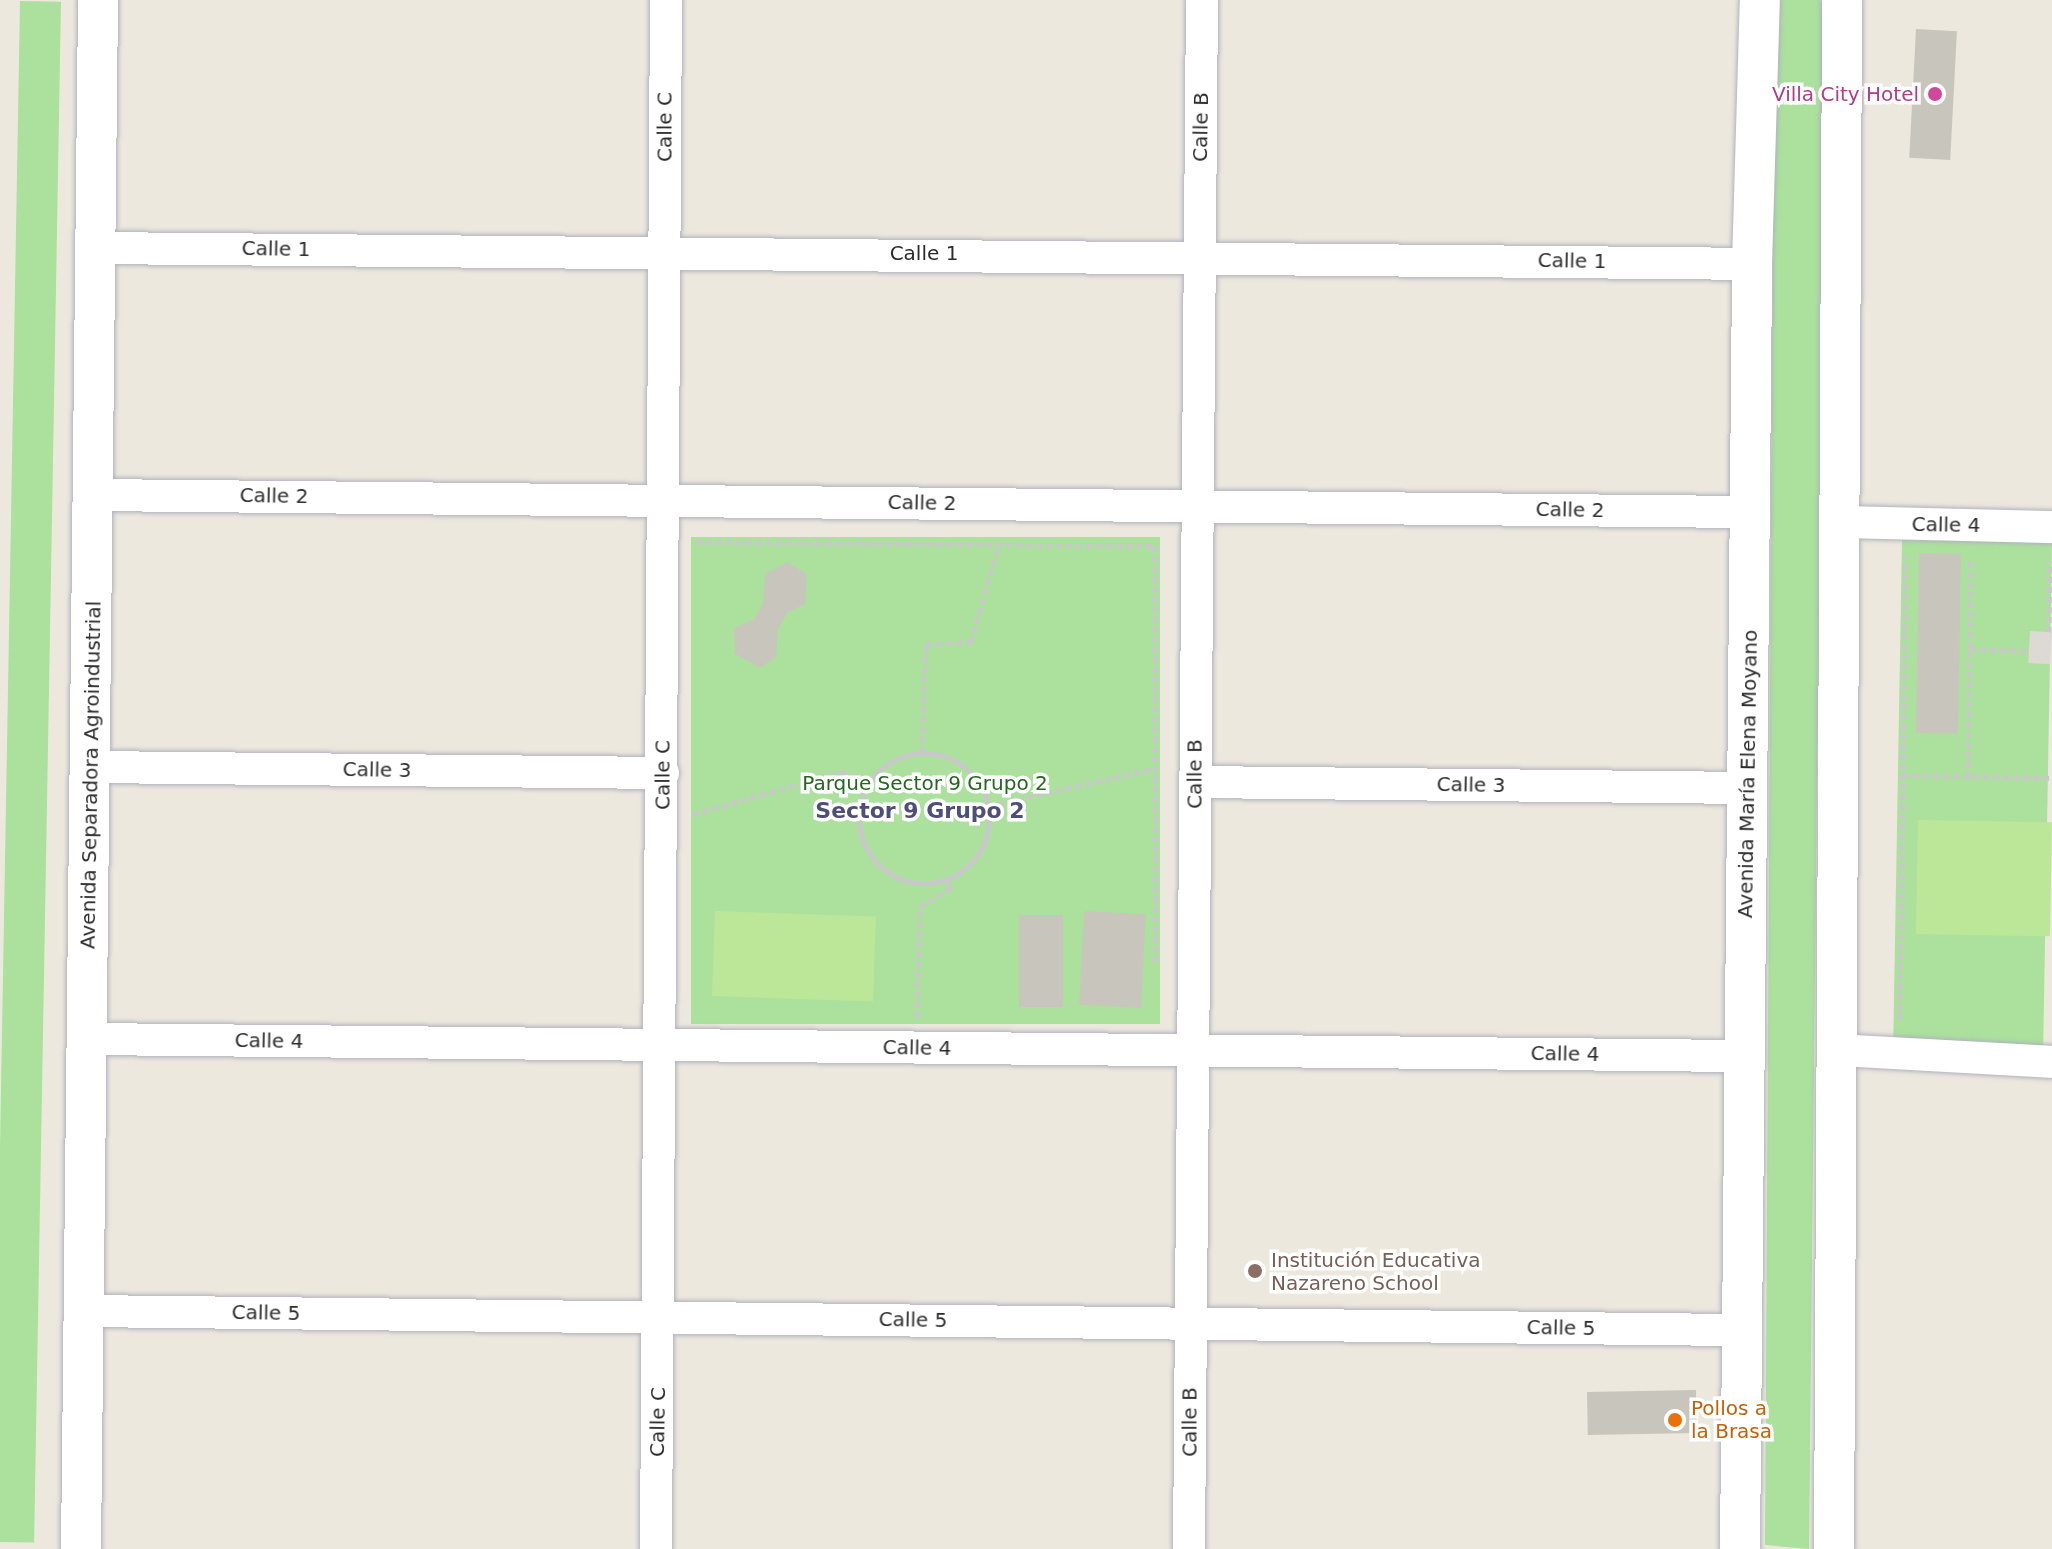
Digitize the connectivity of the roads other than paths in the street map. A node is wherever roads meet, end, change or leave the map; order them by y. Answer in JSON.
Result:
{"nodes":[{"id":1,"x":98,"y":0,"type":"edge"},
{"id":2,"x":666,"y":0,"type":"edge"},
{"id":3,"x":1202,"y":0,"type":"edge"},
{"id":4,"x":1760,"y":0,"type":"edge"},
{"id":5,"x":1842,"y":0,"type":"edge"},
{"id":6,"x":96,"y":248,"type":"junction"},
{"id":7,"x":665,"y":253,"type":"junction"},
{"id":8,"x":1200,"y":258,"type":"junction"},
{"id":9,"x":1752,"y":264,"type":"junction"},
{"id":10,"x":93,"y":495,"type":"junction"},
{"id":11,"x":664,"y":501,"type":"junction"},
{"id":12,"x":1198,"y":506,"type":"junction"},
{"id":13,"x":1751,"y":512,"type":"junction"},
{"id":14,"x":1840,"y":522,"type":"junction"},
{"id":15,"x":2051,"y":537,"type":"edge"},
{"id":16,"x":91,"y":767,"type":"junction"},
{"id":17,"x":663,"y":773,"type":"junction"},
{"id":18,"x":1195,"y":782,"type":"junction"},
{"id":19,"x":1748,"y":788,"type":"junction"},
{"id":20,"x":88,"y":1039,"type":"junction"},
{"id":21,"x":662,"y":1045,"type":"junction"},
{"id":22,"x":1838,"y":1050,"type":"junction"},
{"id":23,"x":1193,"y":1051,"type":"junction"},
{"id":24,"x":1746,"y":1056,"type":"junction"},
{"id":25,"x":2052,"y":1062,"type":"edge"},
{"id":26,"x":84,"y":1311,"type":"junction"},
{"id":27,"x":659,"y":1318,"type":"junction"},
{"id":28,"x":1191,"y":1323,"type":"junction"},
{"id":29,"x":1743,"y":1330,"type":"junction"},
{"id":30,"x":81,"y":1549,"type":"edge"},
{"id":31,"x":656,"y":1549,"type":"edge"},
{"id":32,"x":1189,"y":1549,"type":"edge"},
{"id":33,"x":1740,"y":1549,"type":"edge"},
{"id":34,"x":1834,"y":1549,"type":"edge"}],
"edges":[{"from":1,"to":6,"type":"street","name":"Avenida Separadora Agroindustrial"},
{"from":2,"to":7,"type":"street","name":"Calle C"},
{"from":3,"to":8,"type":"street","name":"Calle B"},
{"from":4,"to":9,"type":"street","name":"Avenida María Elena Moyano"},
{"from":5,"to":14,"type":"street"},
{"from":6,"to":7,"type":"street","name":"Calle 1"},
{"from":6,"to":10,"type":"street","name":"Avenida Separadora Agroindustrial"},
{"from":7,"to":8,"type":"street","name":"Calle 1"},
{"from":7,"to":11,"type":"street","name":"Calle C"},
{"from":8,"to":9,"type":"street","name":"Calle 1"},
{"from":8,"to":12,"type":"street","name":"Calle B"},
{"from":9,"to":13,"type":"street","name":"Avenida María Elena Moyano"},
{"from":10,"to":11,"type":"street","name":"Calle 2"},
{"from":10,"to":16,"type":"street","name":"Avenida Separadora Agroindustrial"},
{"from":11,"to":12,"type":"street","name":"Calle 2"},
{"from":11,"to":17,"type":"street","name":"Calle C"},
{"from":12,"to":13,"type":"street","name":"Calle 2"},
{"from":12,"to":18,"type":"street","name":"Calle B"},
{"from":13,"to":19,"type":"street","name":"Avenida María Elena Moyano"},
{"from":14,"to":15,"type":"street","name":"Calle 4"},
{"from":14,"to":22,"type":"street"},
{"from":16,"to":17,"type":"street","name":"Calle 3"},
{"from":16,"to":20,"type":"street","name":"Avenida Separadora Agroindustrial"},
{"from":17,"to":21,"type":"street","name":"Calle C"},
{"from":18,"to":19,"type":"street","name":"Calle 3"},
{"from":18,"to":23,"type":"street","name":"Calle B"},
{"from":19,"to":24,"type":"street","name":"Avenida María Elena Moyano"},
{"from":20,"to":21,"type":"street","name":"Calle 4"},
{"from":20,"to":26,"type":"street","name":"Avenida Separadora Agroindustrial"},
{"from":21,"to":23,"type":"street","name":"Calle 4"},
{"from":21,"to":27,"type":"street","name":"Calle C"},
{"from":22,"to":25,"type":"street"},
{"from":22,"to":34,"type":"street"},
{"from":23,"to":24,"type":"street","name":"Calle 4"},
{"from":23,"to":28,"type":"street","name":"Calle B"},
{"from":24,"to":29,"type":"street","name":"Avenida María Elena Moyano"},
{"from":26,"to":27,"type":"street","name":"Calle 5"},
{"from":26,"to":30,"type":"street","name":"Avenida Separadora Agroindustrial"},
{"from":27,"to":28,"type":"street","name":"Calle 5"},
{"from":27,"to":31,"type":"street","name":"Calle C"},
{"from":28,"to":29,"type":"street","name":"Calle 5"},
{"from":28,"to":32,"type":"street","name":"Calle B"},
{"from":29,"to":33,"type":"street","name":"Avenida María Elena Moyano"}]}
